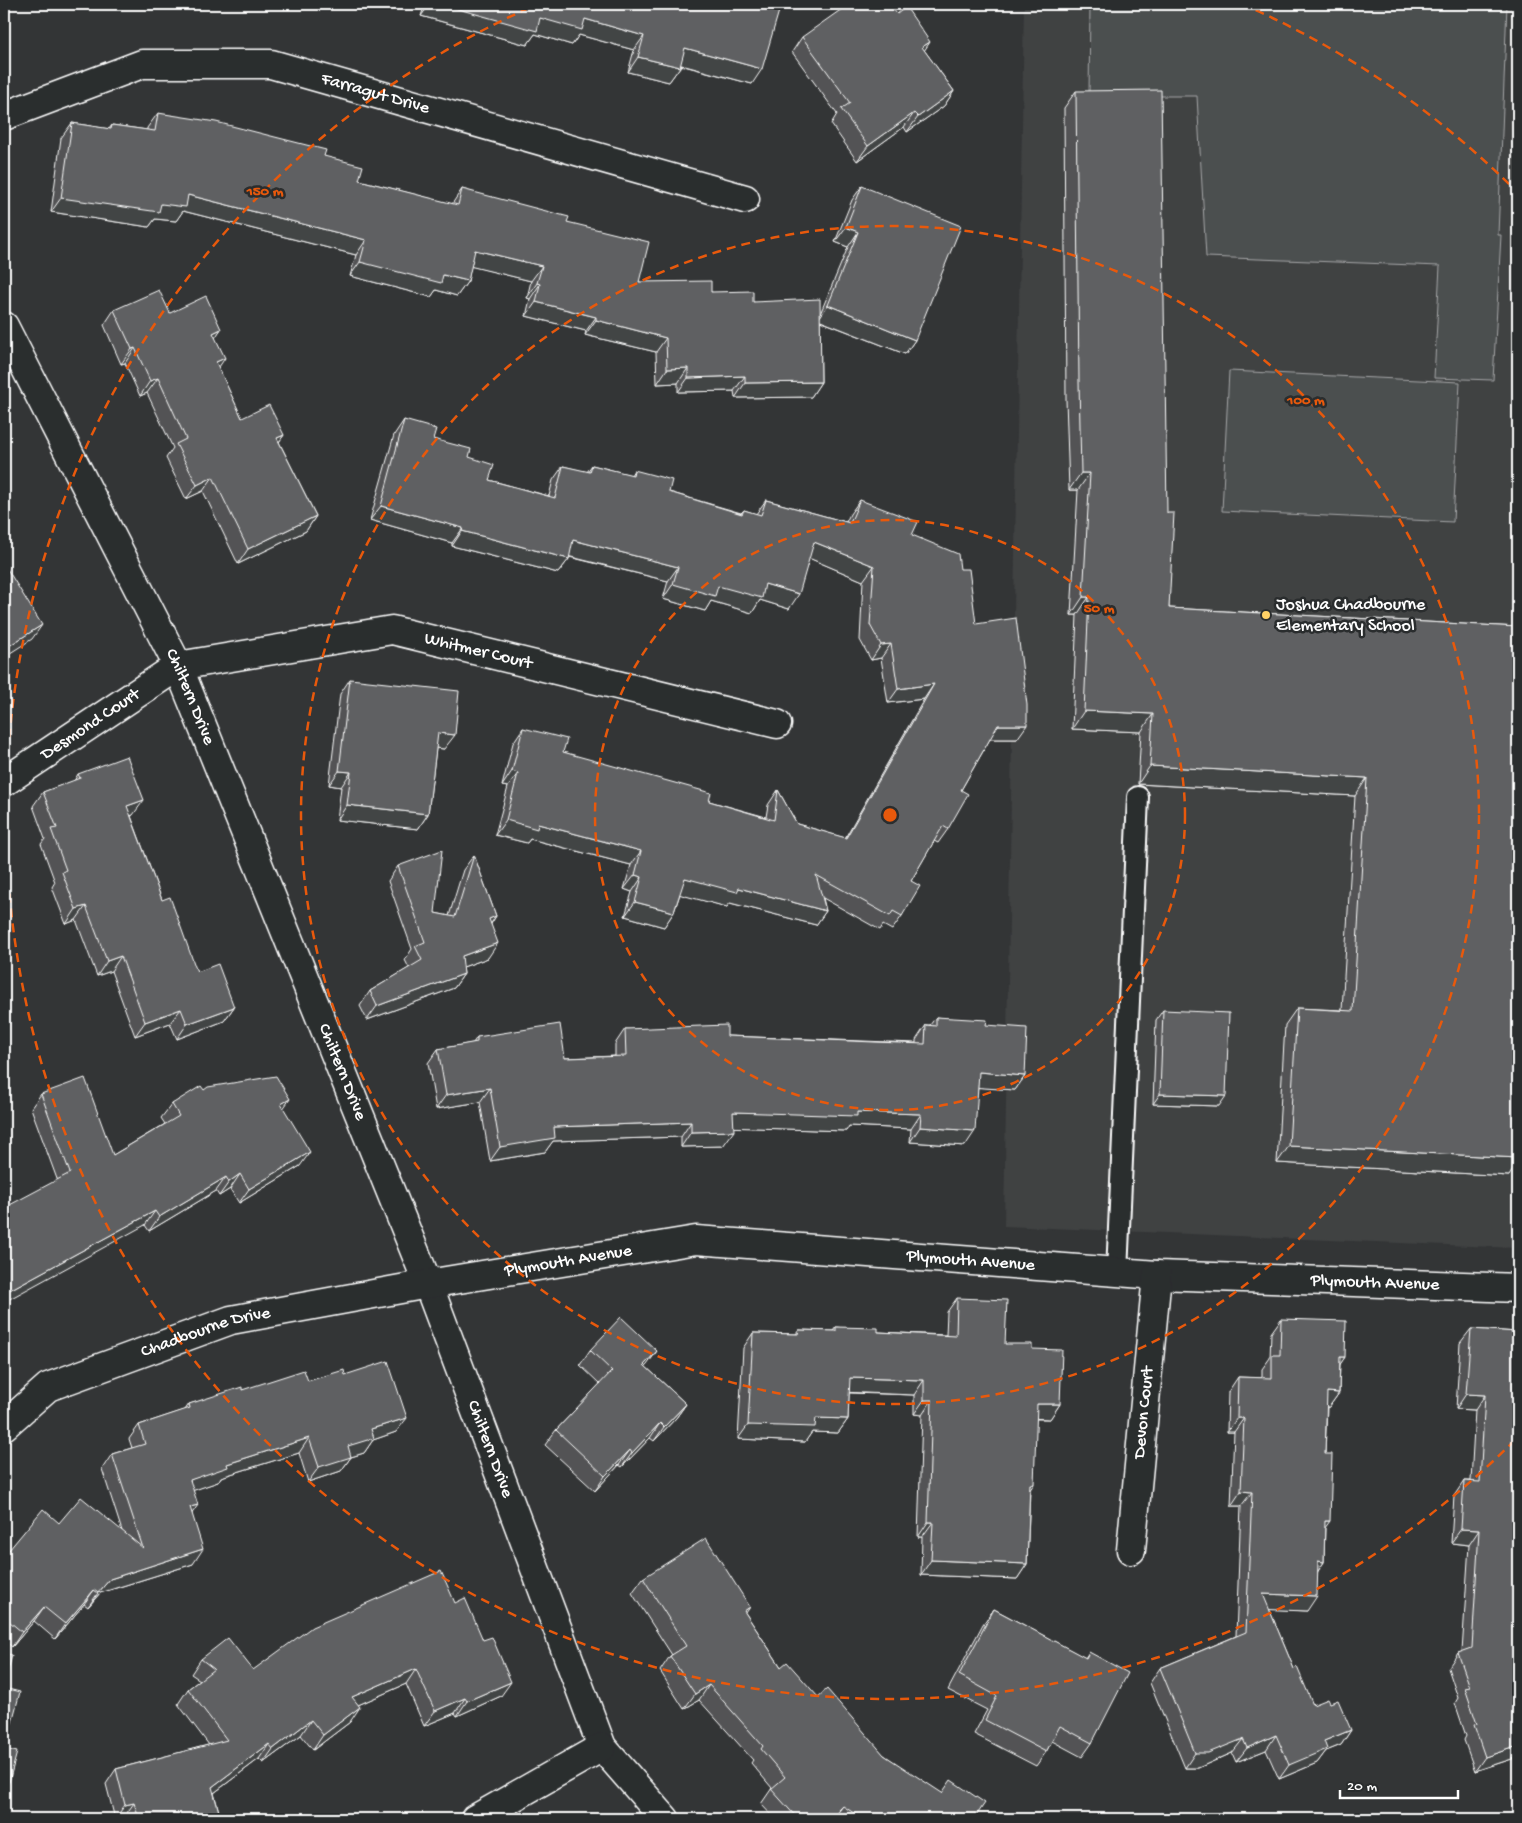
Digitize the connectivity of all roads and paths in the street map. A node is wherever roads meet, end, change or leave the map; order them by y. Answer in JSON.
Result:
{"nodes":[{"id":1,"x":4,"y":116,"type":"edge"},
{"id":2,"x":745,"y":198,"type":"dead end"},
{"id":3,"x":4,"y":326,"type":"edge"},
{"id":4,"x":178,"y":666,"type":"junction"},
{"id":5,"x":777,"y":724,"type":"dead end"},
{"id":6,"x":4,"y":782,"type":"edge"},
{"id":7,"x":1138,"y":797,"type":"dead end"},
{"id":8,"x":1117,"y":1272,"type":"junction"},
{"id":9,"x":1157,"y":1275,"type":"junction"},
{"id":10,"x":428,"y":1284,"type":"junction"},
{"id":11,"x":1518,"y":1288,"type":"edge"},
{"id":12,"x":4,"y":1426,"type":"edge"},
{"id":13,"x":1131,"y":1550,"type":"dead end"},
{"id":14,"x":602,"y":1747,"type":"junction"},
{"id":15,"x":474,"y":1819,"type":"edge"},
{"id":16,"x":665,"y":1819,"type":"edge"}],
"edges":[{"from":1,"to":2,"type":"street","name":"Farragut Drive"},
{"from":3,"to":4,"type":"street","name":"Chiltern Drive"},
{"from":4,"to":5,"type":"street","name":"Whitmer Court"},
{"from":4,"to":6,"type":"street","name":"Desmond Court"},
{"from":4,"to":10,"type":"street","name":"Chiltern Drive"},
{"from":7,"to":8,"type":"lane"},
{"from":8,"to":9,"type":"street","name":"Plymouth Avenue"},
{"from":8,"to":10,"type":"street","name":"Plymouth Avenue"},
{"from":9,"to":11,"type":"street","name":"Plymouth Avenue"},
{"from":9,"to":13,"type":"street","name":"Devon Court"},
{"from":10,"to":12,"type":"street","name":"Chadbourne Drive"},
{"from":10,"to":14,"type":"street","name":"Chiltern Drive"},
{"from":14,"to":15,"type":"street"},
{"from":14,"to":16,"type":"street","name":"Chiltern Drive"}]}
